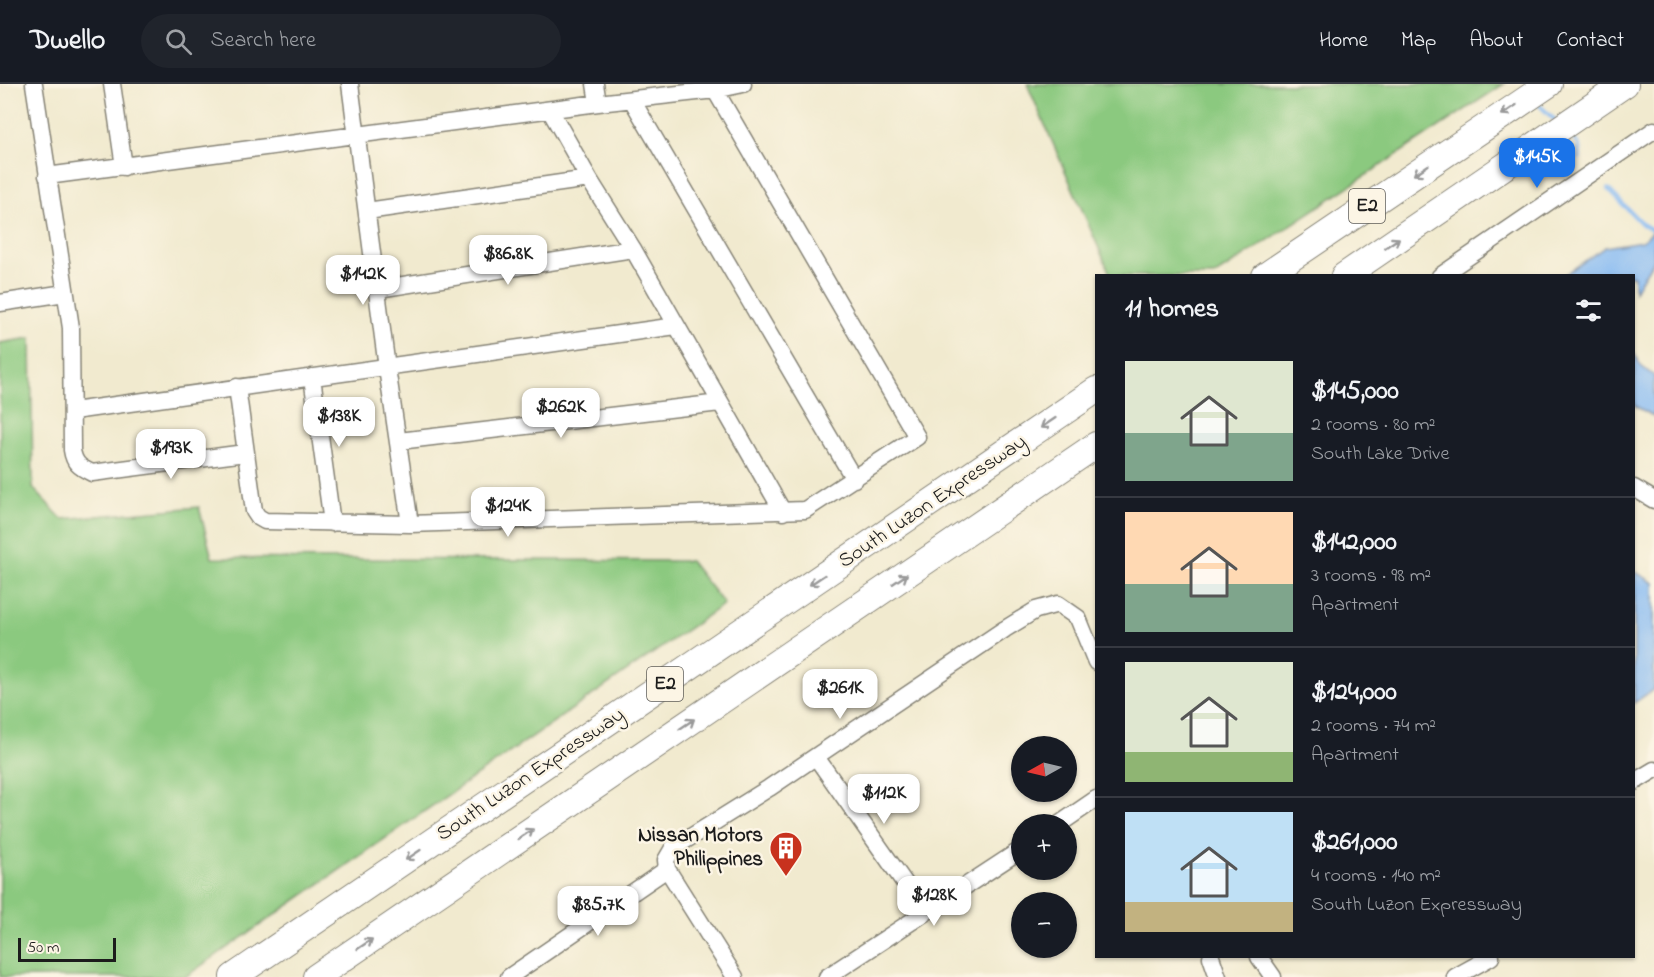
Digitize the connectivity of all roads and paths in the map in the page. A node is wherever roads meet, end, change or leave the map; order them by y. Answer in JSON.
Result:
{"nodes":[{"id":1,"x":34,"y":84,"type":"edge"},
{"id":2,"x":112,"y":84,"type":"edge"},
{"id":3,"x":350,"y":84,"type":"edge"},
{"id":4,"x":595,"y":84,"type":"edge"},
{"id":5,"x":743,"y":84,"type":"edge"},
{"id":6,"x":1549,"y":84,"type":"edge"},
{"id":7,"x":1625,"y":84,"type":"edge"},
{"id":8,"x":716,"y":90,"type":"junction"},
{"id":9,"x":632,"y":100,"type":"junction"},
{"id":10,"x":598,"y":104,"type":"junction"},
{"id":11,"x":550,"y":111,"type":"junction"},
{"id":12,"x":1654,"y":130,"type":"edge"},
{"id":13,"x":357,"y":135,"type":"junction"},
{"id":14,"x":124,"y":167,"type":"junction"},
{"id":15,"x":47,"y":176,"type":"junction"},
{"id":16,"x":589,"y":179,"type":"junction"},
{"id":17,"x":367,"y":211,"type":"junction"},
{"id":18,"x":633,"y":249,"type":"junction"},
{"id":19,"x":1268,"y":274,"type":"edge"},
{"id":20,"x":1347,"y":274,"type":"edge"},
{"id":21,"x":1443,"y":274,"type":"edge"},
{"id":22,"x":378,"y":289,"type":"junction"},
{"id":23,"x":66,"y":293,"type":"junction"},
{"id":24,"x":0,"y":303,"type":"edge"},
{"id":25,"x":676,"y":326,"type":"junction"},
{"id":26,"x":387,"y":368,"type":"junction"},
{"id":27,"x":312,"y":377,"type":"junction"},
{"id":28,"x":237,"y":387,"type":"junction"},
{"id":29,"x":1095,"y":391,"type":"edge"},
{"id":30,"x":720,"y":404,"type":"junction"},
{"id":31,"x":73,"y":411,"type":"junction"},
{"id":32,"x":399,"y":441,"type":"junction"},
{"id":33,"x":1095,"y":446,"type":"edge"},
{"id":34,"x":245,"y":453,"type":"junction"},
{"id":35,"x":854,"y":478,"type":"junction"},
{"id":36,"x":1635,"y":489,"type":"edge"},
{"id":37,"x":1654,"y":500,"type":"edge"},
{"id":38,"x":783,"y":512,"type":"junction"},
{"id":39,"x":332,"y":523,"type":"junction"},
{"id":40,"x":410,"y":524,"type":"junction"},
{"id":41,"x":1095,"y":660,"type":"edge"},
{"id":42,"x":816,"y":757,"type":"junction"},
{"id":43,"x":1654,"y":770,"type":"edge"},
{"id":44,"x":1635,"y":781,"type":"edge"},
{"id":45,"x":1095,"y":800,"type":"edge"},
{"id":46,"x":1074,"y":814,"type":"edge"},
{"id":47,"x":1011,"y":856,"type":"edge"},
{"id":48,"x":667,"y":869,"type":"junction"},
{"id":49,"x":924,"y":912,"type":"junction"},
{"id":50,"x":1211,"y":958,"type":"edge"},
{"id":51,"x":1260,"y":958,"type":"edge"},
{"id":52,"x":1489,"y":958,"type":"edge"},
{"id":53,"x":233,"y":977,"type":"edge"},
{"id":54,"x":316,"y":977,"type":"edge"},
{"id":55,"x":509,"y":977,"type":"edge"},
{"id":56,"x":735,"y":977,"type":"edge"},
{"id":57,"x":827,"y":977,"type":"edge"},
{"id":58,"x":1218,"y":977,"type":"edge"},
{"id":59,"x":1273,"y":977,"type":"edge"},
{"id":60,"x":1455,"y":977,"type":"edge"}],
"edges":[{"from":1,"to":15,"type":"street"},
{"from":2,"to":14,"type":"street"},
{"from":3,"to":13,"type":"street"},
{"from":4,"to":10,"type":"street"},
{"from":5,"to":8,"type":"street"},
{"from":6,"to":19,"type":"highway","number":"E2","one_way":true},
{"from":20,"to":7,"type":"highway","number":"E2","one_way":true},
{"from":8,"to":9,"type":"street"},
{"from":8,"to":35,"type":"street"},
{"from":9,"to":10,"type":"street"},
{"from":9,"to":35,"type":"street"},
{"from":10,"to":11,"type":"street"},
{"from":11,"to":13,"type":"street"},
{"from":11,"to":16,"type":"street"},
{"from":12,"to":21,"type":"street"},
{"from":13,"to":14,"type":"street"},
{"from":13,"to":17,"type":"street"},
{"from":14,"to":15,"type":"street"},
{"from":15,"to":23,"type":"street"},
{"from":16,"to":17,"type":"street"},
{"from":16,"to":18,"type":"street"},
{"from":17,"to":22,"type":"street"},
{"from":18,"to":22,"type":"street"},
{"from":18,"to":25,"type":"street"},
{"from":22,"to":26,"type":"street"},
{"from":23,"to":24,"type":"street"},
{"from":23,"to":31,"type":"street"},
{"from":25,"to":26,"type":"street"},
{"from":25,"to":30,"type":"street"},
{"from":26,"to":27,"type":"street"},
{"from":26,"to":32,"type":"street"},
{"from":27,"to":28,"type":"street"},
{"from":27,"to":39,"type":"street"},
{"from":28,"to":31,"type":"street"},
{"from":28,"to":34,"type":"street"},
{"from":29,"to":53,"type":"highway","name":"South Luzon Expressway","number":"E2","one_way":true},
{"from":30,"to":32,"type":"street"},
{"from":30,"to":38,"type":"street"},
{"from":31,"to":34,"type":"street"},
{"from":32,"to":40,"type":"street"},
{"from":54,"to":33,"type":"highway","number":"E2","one_way":true},
{"from":34,"to":39,"type":"street"},
{"from":35,"to":38,"type":"street"},
{"from":36,"to":37,"type":"street"},
{"from":38,"to":40,"type":"street"},
{"from":39,"to":40,"type":"street"},
{"from":41,"to":42,"type":"street"},
{"from":42,"to":48,"type":"street"},
{"from":42,"to":49,"type":"street"},
{"from":43,"to":44,"type":"street"},
{"from":45,"to":46,"type":"street"},
{"from":47,"to":49,"type":"street"},
{"from":48,"to":55,"type":"street"},
{"from":48,"to":56,"type":"street"},
{"from":49,"to":57,"type":"street"},
{"from":50,"to":58,"type":"street"},
{"from":51,"to":59,"type":"street"},
{"from":52,"to":60,"type":"street"}]}
